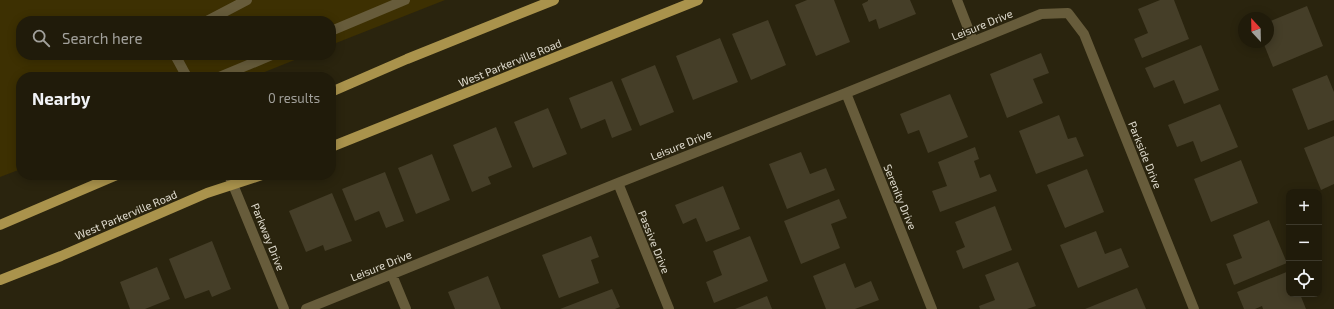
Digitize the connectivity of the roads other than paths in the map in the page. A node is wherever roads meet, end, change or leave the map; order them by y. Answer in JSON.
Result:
{"nodes":[{"id":1,"x":247,"y":0,"type":"edge"},
{"id":2,"x":405,"y":0,"type":"edge"},
{"id":3,"x":554,"y":0,"type":"edge"},
{"id":4,"x":686,"y":0,"type":"edge"},
{"id":5,"x":698,"y":0,"type":"edge"},
{"id":6,"x":957,"y":0,"type":"edge"},
{"id":7,"x":1068,"y":13,"type":"joint"},
{"id":8,"x":660,"y":15,"type":"junction"},
{"id":9,"x":217,"y":16,"type":"edge"},
{"id":10,"x":336,"y":29,"type":"edge"},
{"id":11,"x":974,"y":41,"type":"junction"},
{"id":12,"x":178,"y":60,"type":"edge"},
{"id":13,"x":260,"y":60,"type":"edge"},
{"id":14,"x":184,"y":72,"type":"edge"},
{"id":15,"x":231,"y":72,"type":"edge"},
{"id":16,"x":336,"y":90,"type":"edge"},
{"id":17,"x":846,"y":93,"type":"junction"},
{"id":18,"x":336,"y":145,"type":"edge"},
{"id":19,"x":105,"y":180,"type":"edge"},
{"id":20,"x":231,"y":180,"type":"edge"},
{"id":21,"x":618,"y":183,"type":"junction"},
{"id":22,"x":0,"y":225,"type":"edge"},
{"id":23,"x":392,"y":275,"type":"junction"},
{"id":24,"x":0,"y":280,"type":"edge"},
{"id":25,"x":284,"y":309,"type":"edge"},
{"id":26,"x":306,"y":309,"type":"edge"},
{"id":27,"x":406,"y":309,"type":"edge"},
{"id":28,"x":669,"y":309,"type":"edge"},
{"id":29,"x":932,"y":309,"type":"edge"},
{"id":30,"x":1194,"y":309,"type":"edge"}],
"edges":[{"from":1,"to":9,"type":"street"},
{"from":2,"to":10,"type":"street"},
{"from":3,"to":16,"type":"main road"},
{"from":4,"to":8,"type":"main road"},
{"from":5,"to":8,"type":"main road","name":"West Parkerville Road"},
{"from":6,"to":11,"type":"street"},
{"from":7,"to":11,"type":"street","name":"Leisure Drive"},
{"from":7,"to":30,"type":"street","name":"Parkside Drive"},
{"from":8,"to":18,"type":"main road","name":"West Parkerville Road"},
{"from":11,"to":17,"type":"street","name":"Leisure Drive"},
{"from":12,"to":14,"type":"street"},
{"from":13,"to":15,"type":"street"},
{"from":17,"to":21,"type":"street","name":"Leisure Drive"},
{"from":17,"to":29,"type":"street","name":"Serenity Drive"},
{"from":19,"to":22,"type":"main road"},
{"from":20,"to":24,"type":"main road","name":"West Parkerville Road"},
{"from":20,"to":25,"type":"street","name":"Parkway Drive"},
{"from":21,"to":23,"type":"street","name":"Leisure Drive"},
{"from":21,"to":28,"type":"street","name":"Passive Drive"},
{"from":23,"to":26,"type":"street","name":"Leisure Drive"},
{"from":23,"to":27,"type":"street"}]}
